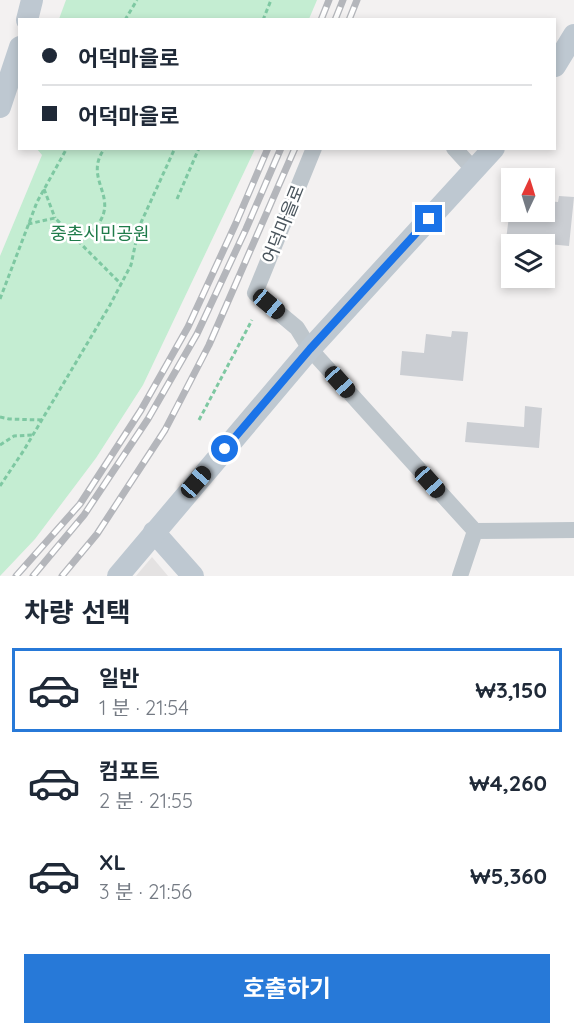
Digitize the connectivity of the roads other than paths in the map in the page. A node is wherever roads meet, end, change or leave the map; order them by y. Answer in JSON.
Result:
{"nodes":[{"id":1,"x":32,"y":0,"type":"edge"},
{"id":2,"x":28,"y":18,"type":"edge"},
{"id":3,"x":574,"y":35,"type":"edge"},
{"id":4,"x":18,"y":53,"type":"edge"},
{"id":5,"x":556,"y":65,"type":"edge"},
{"id":6,"x":0,"y":107,"type":"edge"},
{"id":7,"x":313,"y":150,"type":"edge"},
{"id":8,"x":456,"y":150,"type":"edge"},
{"id":9,"x":492,"y":150,"type":"edge"},
{"id":10,"x":474,"y":170,"type":"junction"},
{"id":11,"x":310,"y":349,"type":"junction"},
{"id":12,"x":574,"y":530,"type":"edge"},
{"id":13,"x":475,"y":531,"type":"junction"},
{"id":14,"x":154,"y":532,"type":"junction"},
{"id":15,"x":118,"y":576,"type":"edge"},
{"id":16,"x":193,"y":576,"type":"edge"},
{"id":17,"x":460,"y":576,"type":"edge"}],
"edges":[{"from":1,"to":2,"type":"main road"},
{"from":3,"to":5,"type":"main road"},
{"from":4,"to":6,"type":"main road"},
{"from":7,"to":11,"type":"street","name":"어덕마을로"},
{"from":8,"to":10,"type":"street"},
{"from":9,"to":10,"type":"main road"},
{"from":10,"to":11,"type":"main road"},
{"from":11,"to":13,"type":"street","name":"어덕마을로"},
{"from":11,"to":14,"type":"main road"},
{"from":12,"to":13,"type":"street"},
{"from":13,"to":17,"type":"street"},
{"from":14,"to":15,"type":"main road"},
{"from":14,"to":16,"type":"main road"}]}
